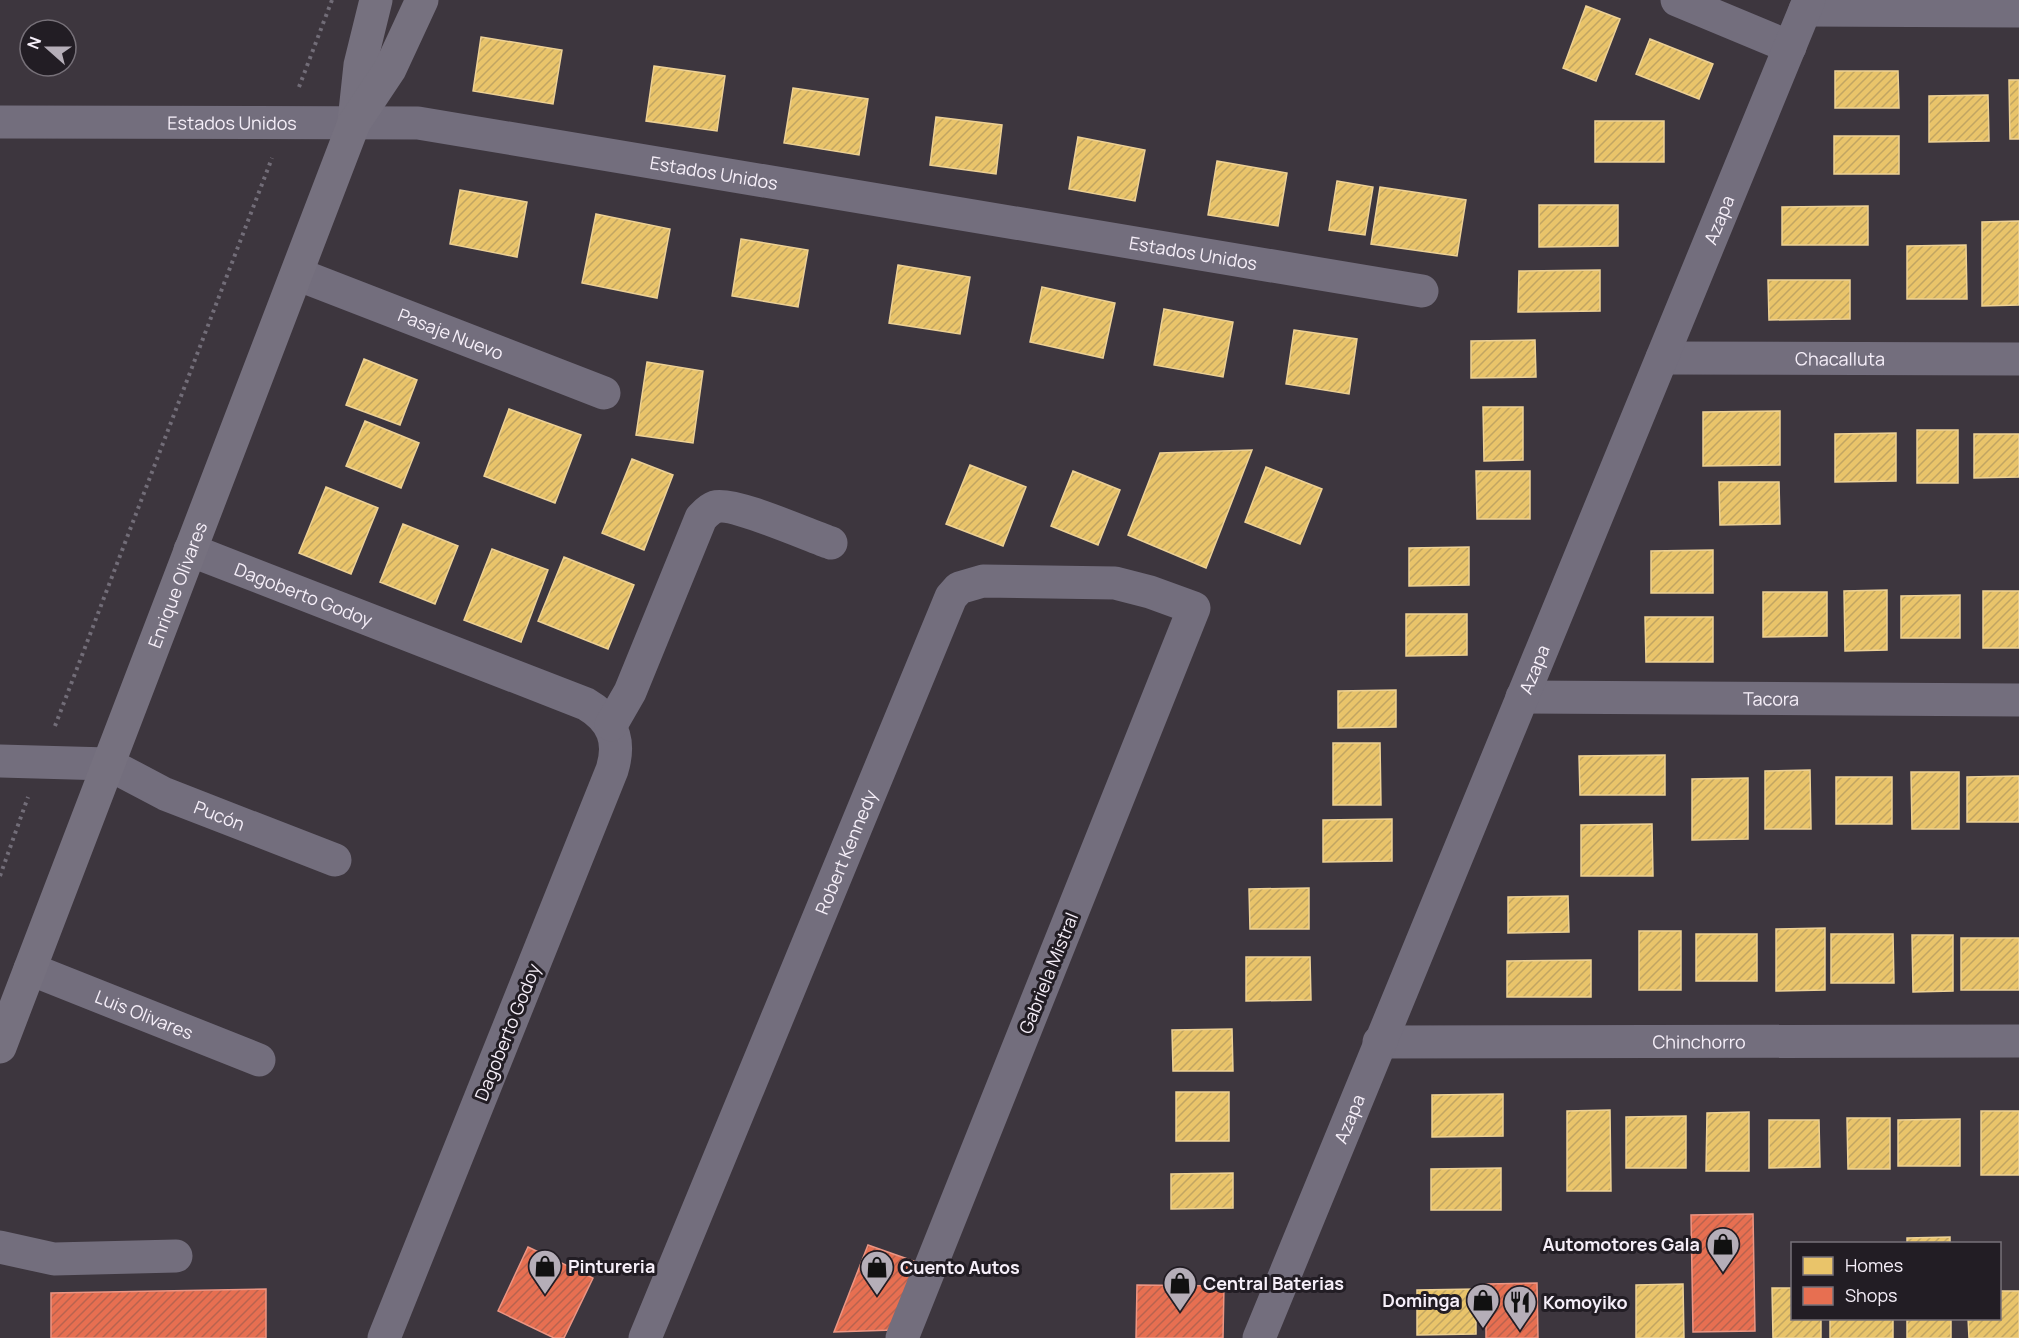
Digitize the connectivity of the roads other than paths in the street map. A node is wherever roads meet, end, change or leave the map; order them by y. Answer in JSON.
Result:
{"nodes":[{"id":1,"x":376,"y":0,"type":"edge"},
{"id":2,"x":422,"y":0,"type":"edge"},
{"id":3,"x":1677,"y":0,"type":"edge"},
{"id":4,"x":1807,"y":5,"type":"edge"},
{"id":5,"x":2019,"y":11,"type":"edge"},
{"id":6,"x":1790,"y":47,"type":"junction"},
{"id":7,"x":0,"y":122,"type":"edge"},
{"id":8,"x":354,"y":123,"type":"junction"},
{"id":9,"x":297,"y":274,"type":"junction"},
{"id":10,"x":1422,"y":291,"type":"dead end"},
{"id":11,"x":1662,"y":358,"type":"junction"},
{"id":12,"x":2019,"y":359,"type":"edge"},
{"id":13,"x":604,"y":393,"type":"dead end"},
{"id":14,"x":831,"y":543,"type":"dead end"},
{"id":15,"x":190,"y":550,"type":"junction"},
{"id":16,"x":1194,"y":608,"type":"joint"},
{"id":17,"x":1522,"y":697,"type":"junction"},
{"id":18,"x":2019,"y":700,"type":"edge"},
{"id":19,"x":610,"y":725,"type":"junction"},
{"id":20,"x":0,"y":761,"type":"edge"},
{"id":21,"x":108,"y":764,"type":"junction"},
{"id":22,"x":335,"y":860,"type":"dead end"},
{"id":23,"x":30,"y":969,"type":"junction"},
{"id":24,"x":2019,"y":1041,"type":"edge"},
{"id":25,"x":1379,"y":1042,"type":"junction"},
{"id":26,"x":0,"y":1047,"type":"edge"},
{"id":27,"x":258,"y":1060,"type":"dead end"},
{"id":28,"x":0,"y":1247,"type":"edge"},
{"id":29,"x":176,"y":1256,"type":"dead end"},
{"id":30,"x":384,"y":1338,"type":"edge"},
{"id":31,"x":645,"y":1338,"type":"edge"},
{"id":32,"x":902,"y":1338,"type":"edge"},
{"id":33,"x":1259,"y":1338,"type":"edge"}],
"edges":[{"from":1,"to":8,"type":"main road","name":"Enrique Olivares"},
{"from":2,"to":8,"type":"main road","name":"Enrique Olivares"},
{"from":3,"to":6,"type":"street"},
{"from":4,"to":5,"type":"street"},
{"from":4,"to":6,"type":"street","name":"Azapa"},
{"from":6,"to":11,"type":"street","name":"Azapa"},
{"from":7,"to":8,"type":"street","name":"Estados Unidos"},
{"from":8,"to":9,"type":"main road","name":"Enrique Olivares"},
{"from":8,"to":10,"type":"street","name":"Estados Unidos"},
{"from":9,"to":13,"type":"street","name":"Pasaje Nuevo"},
{"from":9,"to":15,"type":"main road","name":"Enrique Olivares"},
{"from":11,"to":12,"type":"street","name":"Chacalluta"},
{"from":11,"to":17,"type":"street","name":"Azapa"},
{"from":14,"to":19,"type":"street"},
{"from":15,"to":19,"type":"street","name":"Dagoberto Godoy"},
{"from":15,"to":21,"type":"main road","name":"Enrique Olivares"},
{"from":16,"to":31,"type":"street","name":"Robert Kennedy"},
{"from":16,"to":32,"type":"street","name":"Gabriela Mistral"},
{"from":17,"to":18,"type":"street","name":"Tacora"},
{"from":17,"to":25,"type":"street","name":"Azapa"},
{"from":19,"to":30,"type":"street","name":"Dagoberto Godoy"},
{"from":20,"to":21,"type":"street"},
{"from":21,"to":22,"type":"street","name":"Pucón"},
{"from":21,"to":23,"type":"main road","name":"Enrique Olivares"},
{"from":23,"to":26,"type":"main road","name":"Enrique Olivares"},
{"from":23,"to":27,"type":"street","name":"Luis Olivares"},
{"from":24,"to":25,"type":"street","name":"Chinchorro"},
{"from":25,"to":33,"type":"street","name":"Azapa"},
{"from":28,"to":29,"type":"street"}]}
